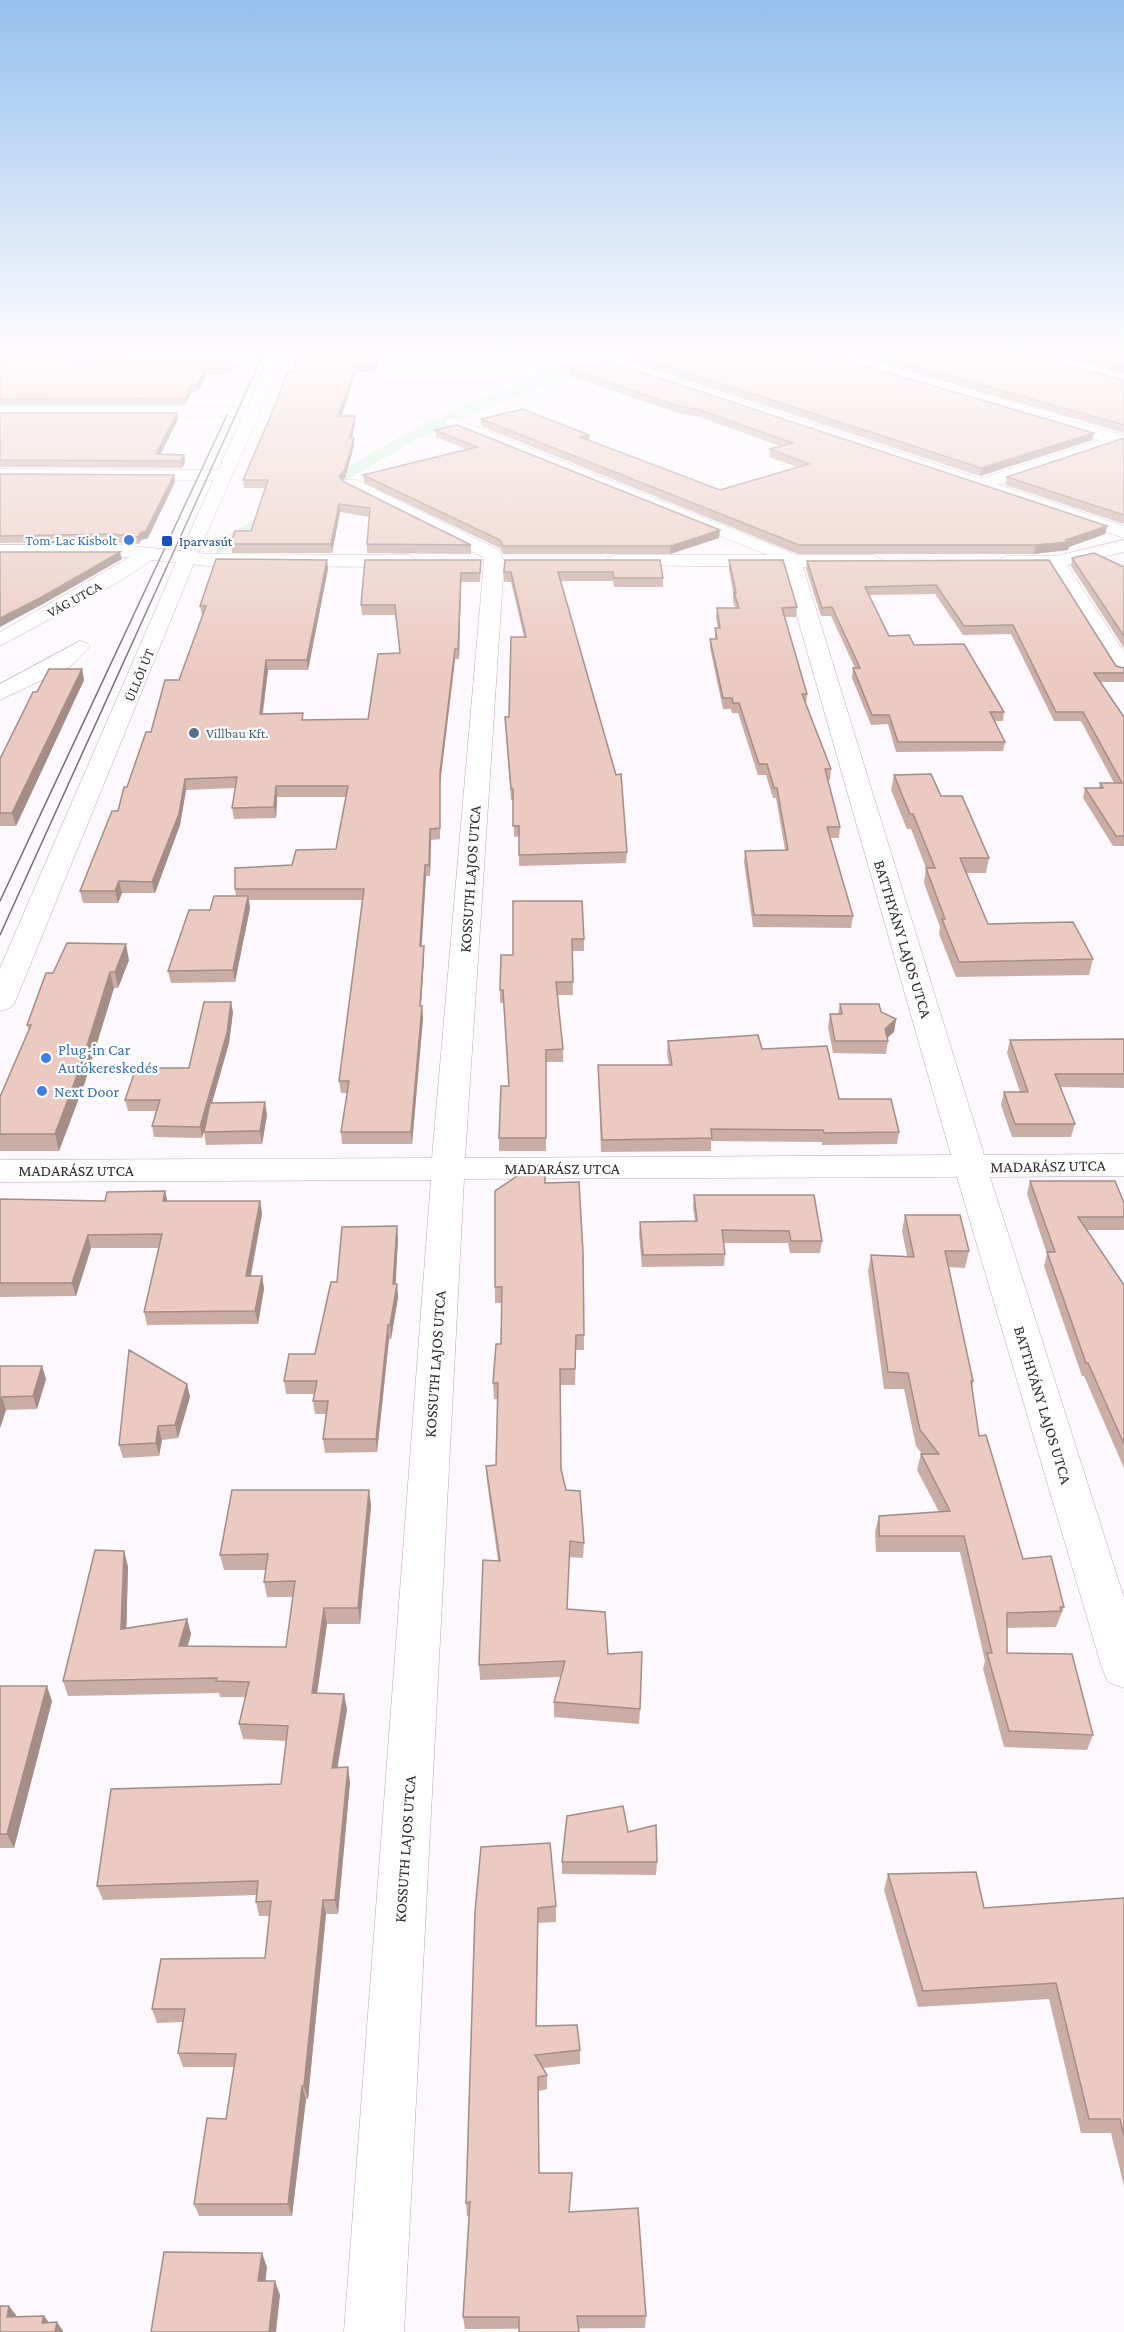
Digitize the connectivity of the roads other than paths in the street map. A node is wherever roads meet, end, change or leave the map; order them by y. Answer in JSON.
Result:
{"nodes":[{"id":1,"x":232,"y":459,"type":"edge"},
{"id":2,"x":544,"y":459,"type":"edge"},
{"id":3,"x":906,"y":459,"type":"edge"},
{"id":4,"x":1059,"y":459,"type":"edge"},
{"id":5,"x":0,"y":474,"type":"edge"},
{"id":6,"x":225,"y":475,"type":"junction"},
{"id":7,"x":351,"y":484,"type":"edge"},
{"id":8,"x":982,"y":484,"type":"junction"},
{"id":9,"x":1124,"y":532,"type":"edge"},
{"id":10,"x":1124,"y":546,"type":"edge"},
{"id":11,"x":0,"y":551,"type":"edge"},
{"id":12,"x":146,"y":555,"type":"junction"},
{"id":13,"x":187,"y":558,"type":"junction"},
{"id":14,"x":791,"y":560,"type":"junction"},
{"id":15,"x":423,"y":561,"type":"edge"},
{"id":16,"x":601,"y":561,"type":"edge"},
{"id":17,"x":895,"y":561,"type":"edge"},
{"id":18,"x":987,"y":562,"type":"edge"},
{"id":19,"x":1056,"y":562,"type":"junction"},
{"id":20,"x":0,"y":640,"type":"edge"},
{"id":21,"x":80,"y":647,"type":"dead end"},
{"id":22,"x":1124,"y":669,"type":"edge"},
{"id":23,"x":0,"y":693,"type":"edge"},
{"id":24,"x":0,"y":1002,"type":"edge"},
{"id":25,"x":1124,"y":1165,"type":"edge"},
{"id":26,"x":448,"y":1168,"type":"junction"},
{"id":27,"x":971,"y":1168,"type":"junction"},
{"id":28,"x":0,"y":1171,"type":"edge"},
{"id":29,"x":1124,"y":1668,"type":"edge"},
{"id":30,"x":374,"y":2332,"type":"edge"}],
"edges":[{"from":1,"to":6,"type":"street","name":"ÜLLŐI ÚT"},
{"from":2,"to":14,"type":"street"},
{"from":3,"to":8,"type":"street"},
{"from":4,"to":8,"type":"street"},
{"from":5,"to":6,"type":"street"},
{"from":6,"to":13,"type":"street","name":"ÜLLŐI ÚT"},
{"from":7,"to":26,"type":"street","name":"KOSSUTH LAJOS UTCA"},
{"from":8,"to":9,"type":"street"},
{"from":10,"to":19,"type":"street"},
{"from":11,"to":12,"type":"street"},
{"from":12,"to":13,"type":"street"},
{"from":12,"to":20,"type":"street","name":"VÁG UTCA"},
{"from":13,"to":15,"type":"street"},
{"from":13,"to":24,"type":"street","name":"ÜLLŐI ÚT"},
{"from":14,"to":16,"type":"street"},
{"from":14,"to":17,"type":"street"},
{"from":14,"to":27,"type":"street","name":"BATTHYÁNY LAJOS UTCA"},
{"from":18,"to":19,"type":"street"},
{"from":19,"to":22,"type":"street"},
{"from":21,"to":23,"type":"street"},
{"from":25,"to":27,"type":"street","name":"MADARÁSZ UTCA"},
{"from":26,"to":27,"type":"street","name":"MADARÁSZ UTCA"},
{"from":26,"to":28,"type":"street","name":"MADARÁSZ UTCA"},
{"from":26,"to":30,"type":"street","name":"KOSSUTH LAJOS UTCA"},
{"from":27,"to":29,"type":"street","name":"BATTHYÁNY LAJOS UTCA"}]}
